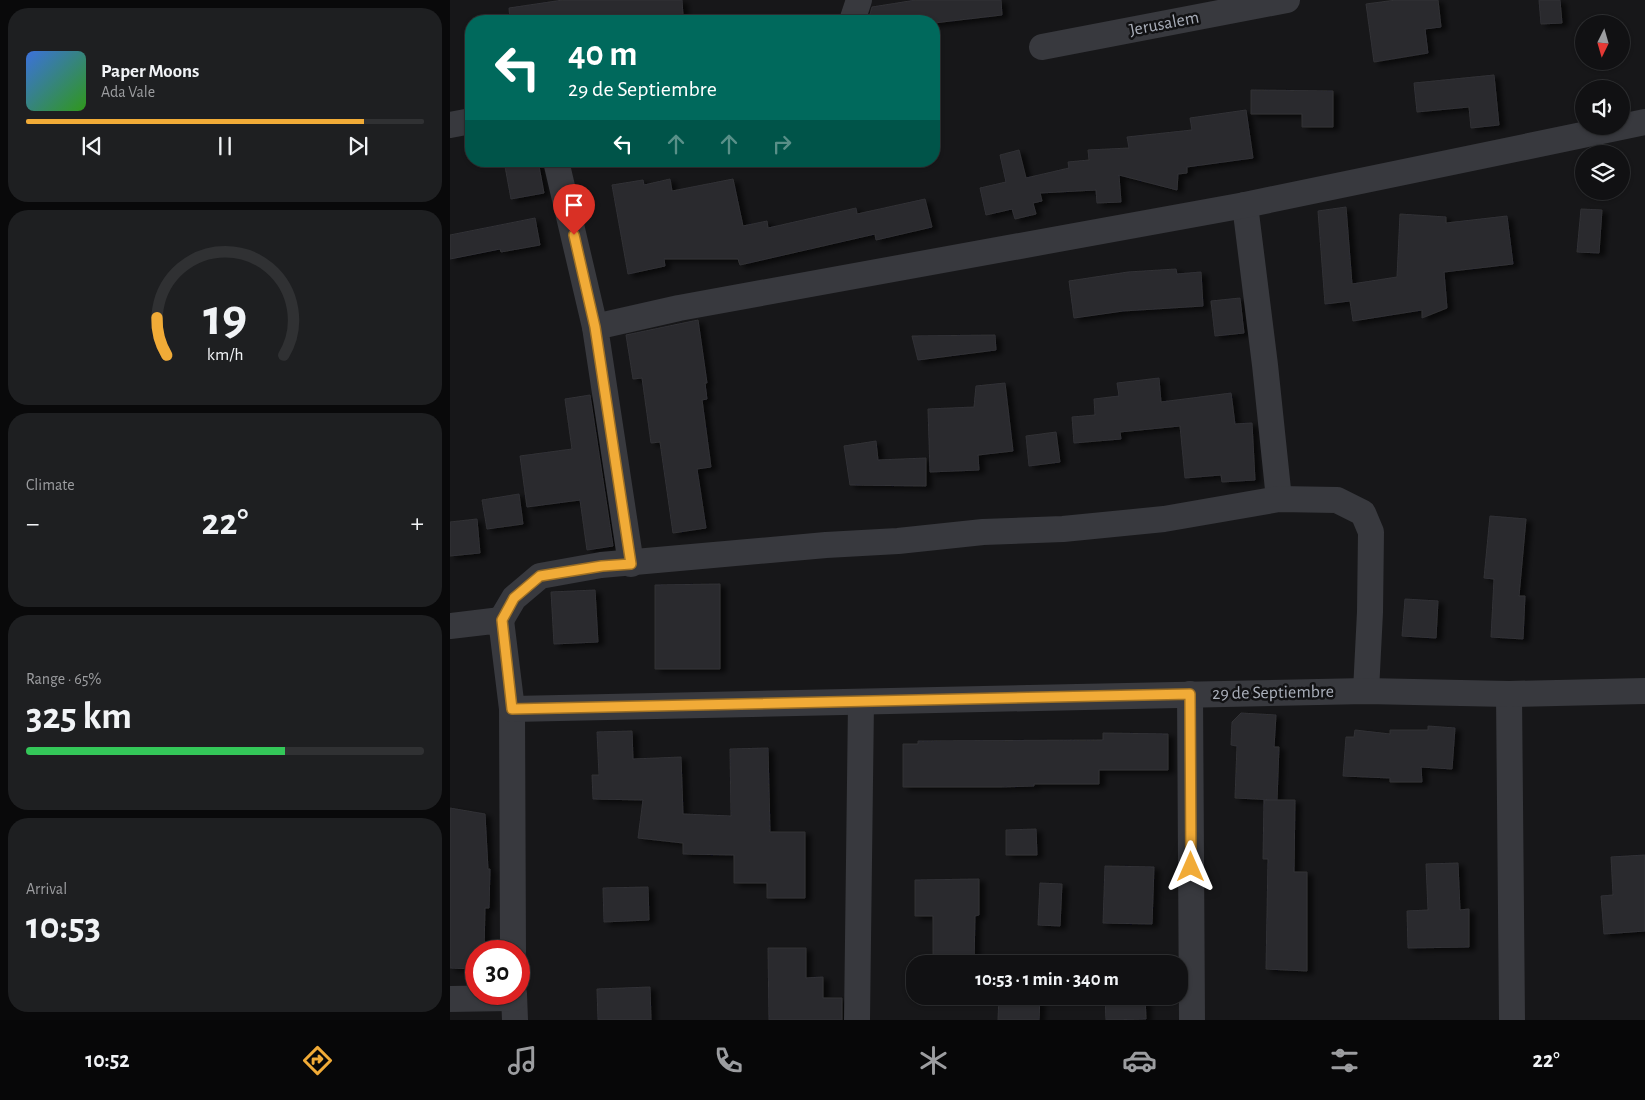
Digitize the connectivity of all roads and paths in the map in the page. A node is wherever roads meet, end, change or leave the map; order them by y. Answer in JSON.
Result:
{"nodes":[{"id":1,"x":859,"y":0,"type":"edge"},
{"id":2,"x":1287,"y":0,"type":"edge"},
{"id":3,"x":854,"y":15,"type":"edge"},
{"id":4,"x":1042,"y":47,"type":"dead end"},
{"id":5,"x":465,"y":122,"type":"edge"},
{"id":6,"x":1645,"y":122,"type":"edge"},
{"id":7,"x":450,"y":125,"type":"edge"},
{"id":8,"x":557,"y":167,"type":"edge"},
{"id":9,"x":1245,"y":205,"type":"junction"},
{"id":10,"x":595,"y":327,"type":"junction"},
{"id":11,"x":1279,"y":499,"type":"junction"},
{"id":12,"x":631,"y":564,"type":"junction"},
{"id":13,"x":502,"y":620,"type":"junction"},
{"id":14,"x":450,"y":626,"type":"edge"},
{"id":15,"x":1366,"y":691,"type":"junction"},
{"id":16,"x":1645,"y":691,"type":"edge"},
{"id":17,"x":1190,"y":694,"type":"junction"},
{"id":18,"x":1509,"y":694,"type":"junction"},
{"id":19,"x":861,"y":702,"type":"junction"},
{"id":20,"x":512,"y":709,"type":"junction"},
{"id":21,"x":513,"y":940,"type":"edge"},
{"id":22,"x":450,"y":999,"type":"edge"},
{"id":23,"x":465,"y":1000,"type":"edge"},
{"id":24,"x":857,"y":1020,"type":"edge"},
{"id":25,"x":1192,"y":1020,"type":"edge"},
{"id":26,"x":1512,"y":1020,"type":"edge"}],
"edges":[{"from":1,"to":3,"type":"street"},
{"from":2,"to":4,"type":"street","name":"Jerusalem"},
{"from":5,"to":7,"type":"street"},
{"from":6,"to":9,"type":"street"},
{"from":8,"to":10,"type":"street"},
{"from":9,"to":10,"type":"street"},
{"from":9,"to":11,"type":"street"},
{"from":10,"to":12,"type":"street"},
{"from":11,"to":12,"type":"street"},
{"from":11,"to":15,"type":"street"},
{"from":12,"to":13,"type":"street"},
{"from":13,"to":14,"type":"street"},
{"from":13,"to":20,"type":"street"},
{"from":15,"to":17,"type":"street","name":"29 de Septiembre"},
{"from":15,"to":18,"type":"street","name":"29 de Septiembre"},
{"from":16,"to":18,"type":"street","name":"29 de Septiembre"},
{"from":17,"to":19,"type":"street","name":"29 de Septiembre"},
{"from":17,"to":25,"type":"street"},
{"from":18,"to":26,"type":"street"},
{"from":19,"to":20,"type":"street","name":"29 de Septiembre"},
{"from":19,"to":24,"type":"street"},
{"from":20,"to":21,"type":"street"},
{"from":22,"to":23,"type":"street"}]}
